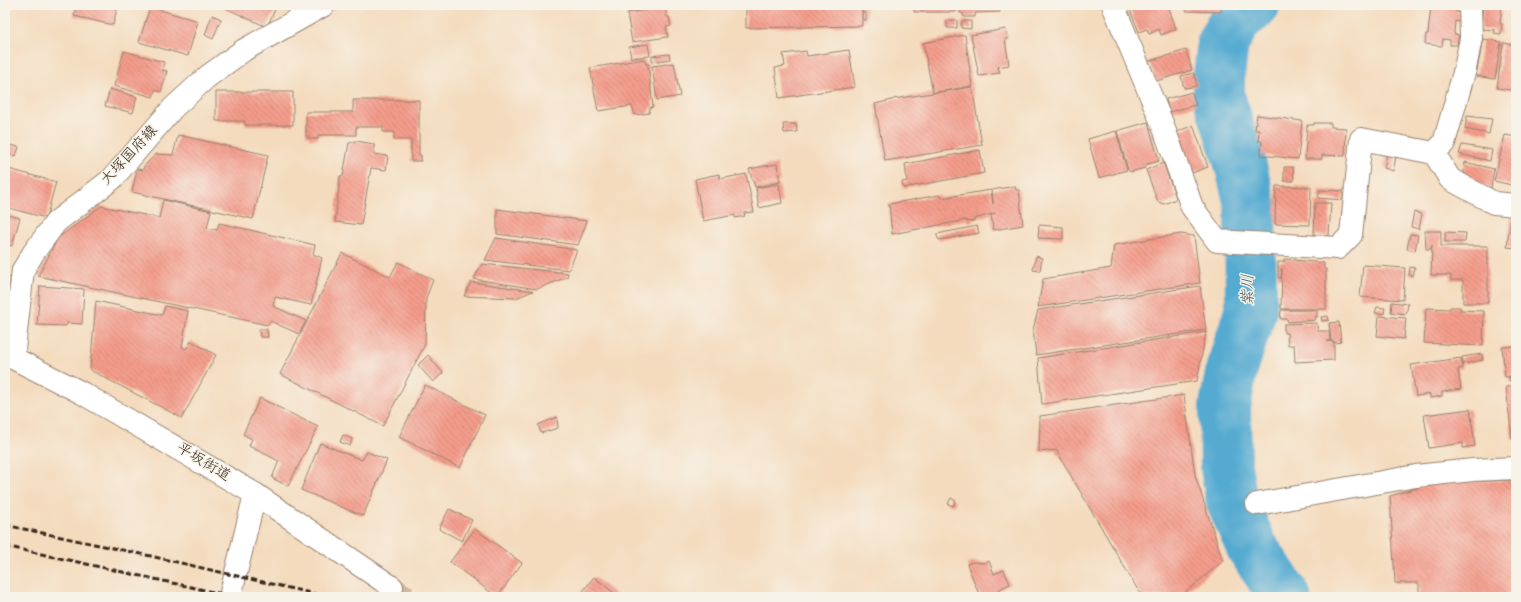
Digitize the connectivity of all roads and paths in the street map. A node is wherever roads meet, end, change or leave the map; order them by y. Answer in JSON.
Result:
{"nodes":[{"id":1,"x":324,"y":5,"type":"edge"},
{"id":2,"x":1113,"y":5,"type":"edge"},
{"id":3,"x":1470,"y":5,"type":"edge"},
{"id":4,"x":1434,"y":153,"type":"junction"},
{"id":5,"x":1516,"y":205,"type":"edge"},
{"id":6,"x":9,"y":357,"type":"edge"},
{"id":7,"x":1516,"y":468,"type":"edge"},
{"id":8,"x":255,"y":494,"type":"junction"},
{"id":9,"x":1257,"y":504,"type":"dead end"},
{"id":10,"x":392,"y":587,"type":"tunnel mouth"},
{"id":11,"x":230,"y":597,"type":"edge"}],
"edges":[{"from":1,"to":6,"type":"street","name":"大塚国府線"},
{"from":2,"to":4,"type":"street"},
{"from":3,"to":4,"type":"street"},
{"from":4,"to":5,"type":"street"},
{"from":6,"to":8,"type":"street","name":"平坂街道"},
{"from":7,"to":9,"type":"street"},
{"from":8,"to":10,"type":"street","name":"平坂街道"},
{"from":8,"to":11,"type":"street"}]}
